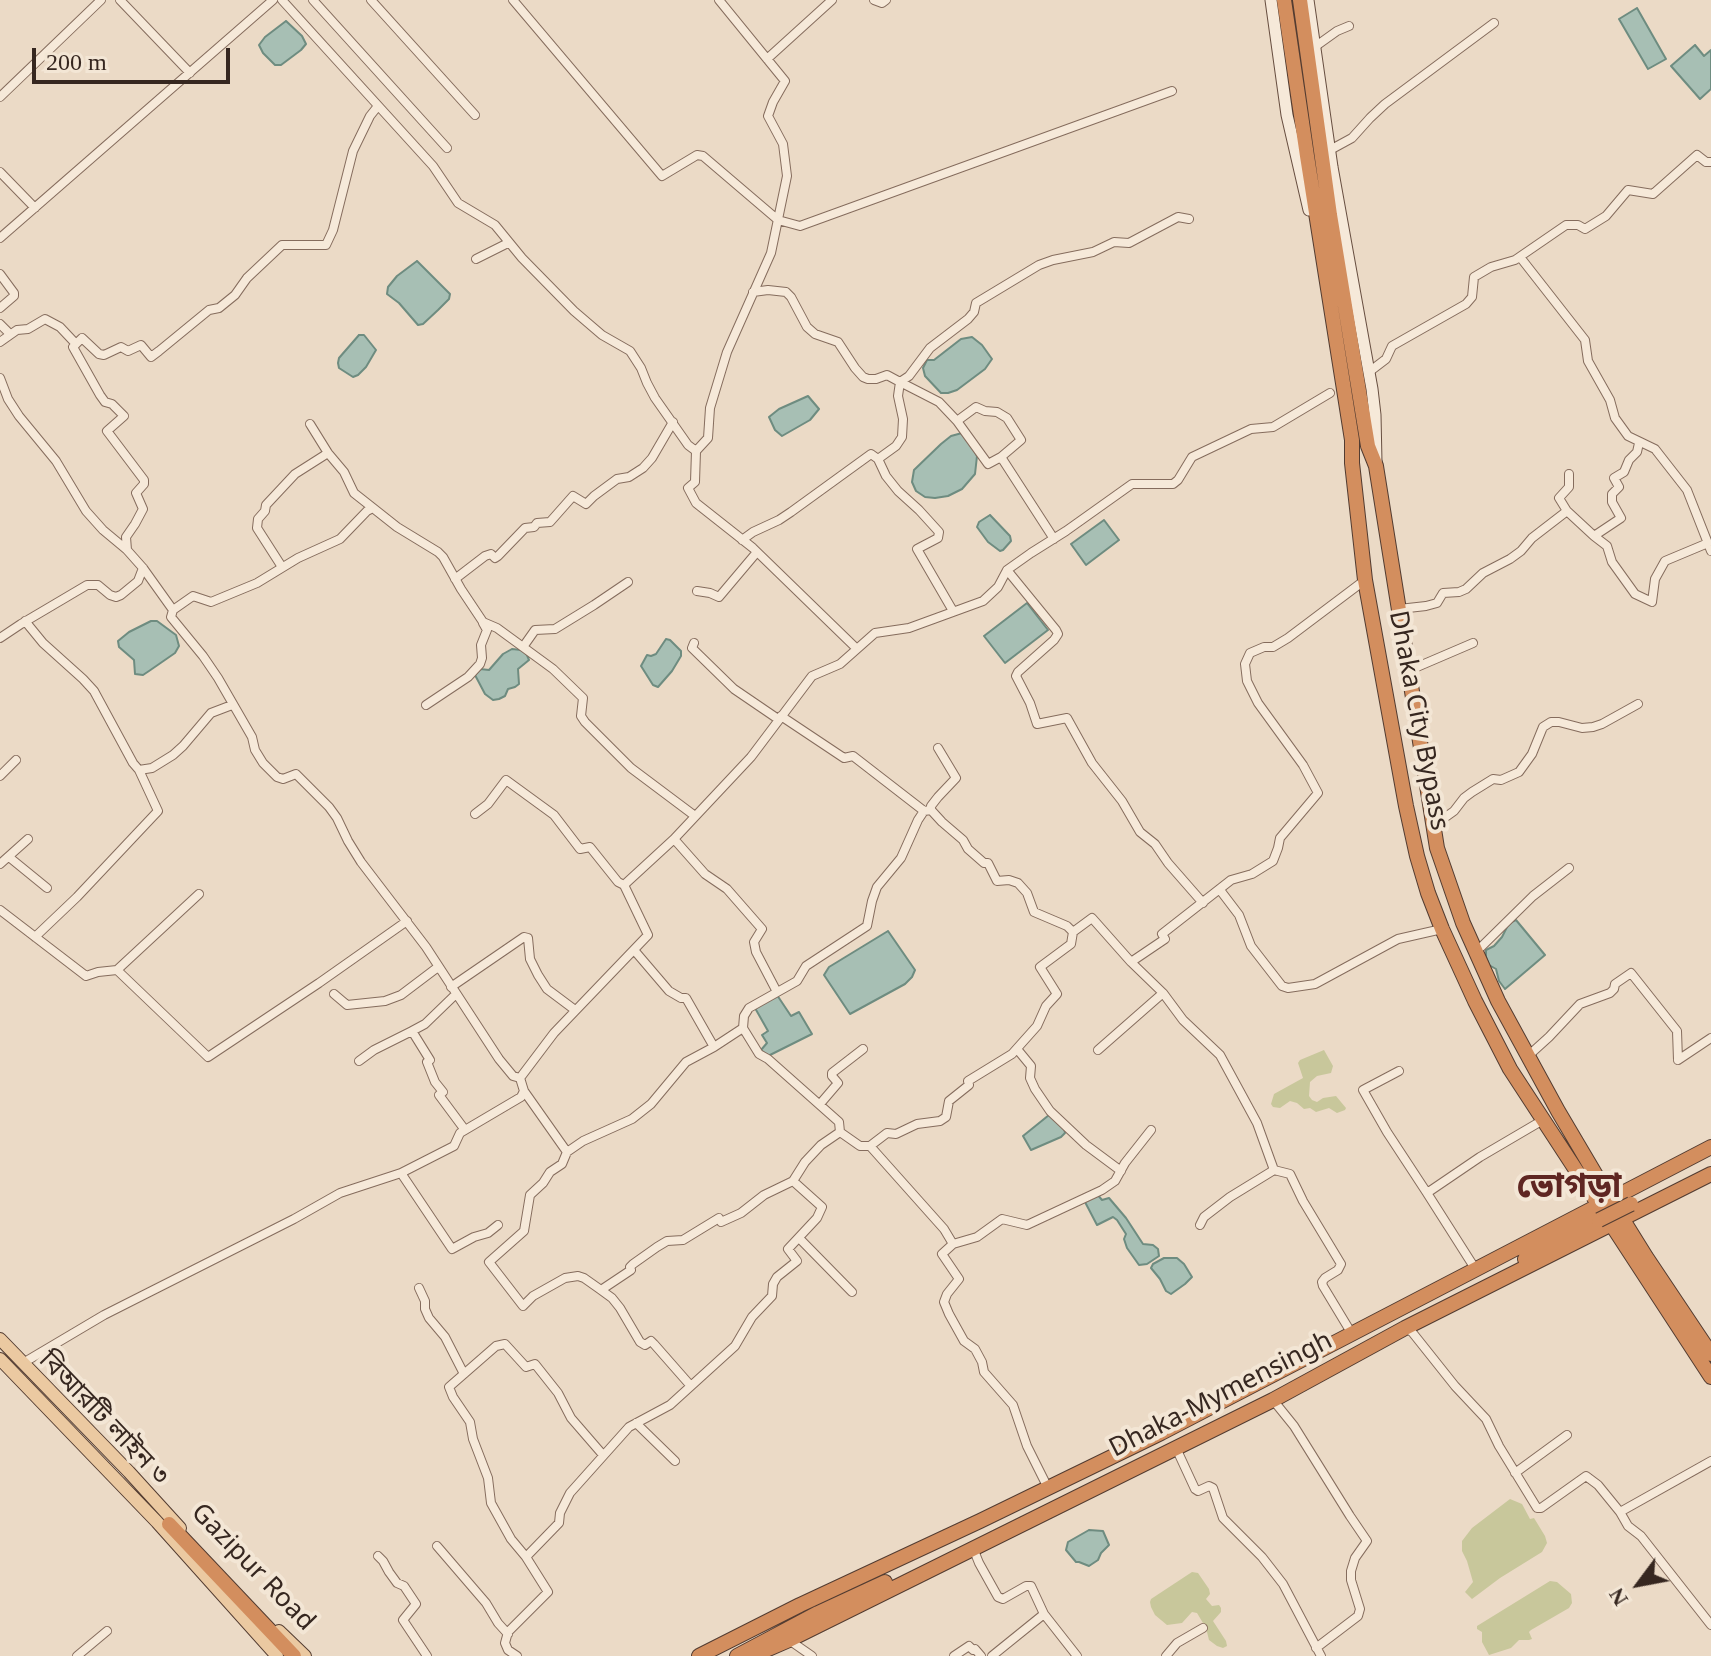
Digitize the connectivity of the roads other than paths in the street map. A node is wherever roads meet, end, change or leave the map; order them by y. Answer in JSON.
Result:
{"nodes":[{"id":1,"x":101,"y":0,"type":"edge"},
{"id":2,"x":120,"y":0,"type":"edge"},
{"id":3,"x":273,"y":0,"type":"edge"},
{"id":4,"x":282,"y":0,"type":"edge"},
{"id":5,"x":313,"y":0,"type":"edge"},
{"id":6,"x":371,"y":0,"type":"edge"},
{"id":7,"x":513,"y":0,"type":"edge"},
{"id":8,"x":719,"y":0,"type":"edge"},
{"id":9,"x":832,"y":0,"type":"edge"},
{"id":10,"x":874,"y":0,"type":"edge"},
{"id":11,"x":886,"y":0,"type":"edge"},
{"id":12,"x":1271,"y":0,"type":"edge"},
{"id":13,"x":1284,"y":0,"type":"edge"},
{"id":14,"x":1300,"y":0,"type":"edge"},
{"id":15,"x":1308,"y":0,"type":"edge"},
{"id":16,"x":1494,"y":23,"type":"dead end"},
{"id":17,"x":1349,"y":26,"type":"dead end"},
{"id":18,"x":1316,"y":46,"type":"junction"},
{"id":19,"x":767,"y":59,"type":"junction"},
{"id":20,"x":190,"y":73,"type":"junction"},
{"id":21,"x":1172,"y":91,"type":"dead end"},
{"id":22,"x":0,"y":97,"type":"edge"},
{"id":23,"x":378,"y":106,"type":"junction"},
{"id":24,"x":475,"y":115,"type":"dead end"},
{"id":25,"x":447,"y":148,"type":"dead end"},
{"id":26,"x":1330,"y":150,"type":"junction"},
{"id":27,"x":1711,"y":162,"type":"edge"},
{"id":28,"x":0,"y":172,"type":"edge"},
{"id":29,"x":35,"y":208,"type":"junction"},
{"id":30,"x":1189,"y":219,"type":"dead end"},
{"id":31,"x":778,"y":220,"type":"junction"},
{"id":32,"x":0,"y":238,"type":"edge"},
{"id":33,"x":508,"y":243,"type":"junction"},
{"id":34,"x":1520,"y":257,"type":"junction"},
{"id":35,"x":476,"y":259,"type":"dead end"},
{"id":36,"x":0,"y":274,"type":"edge"},
{"id":37,"x":753,"y":292,"type":"junction"},
{"id":38,"x":0,"y":308,"type":"edge"},
{"id":39,"x":0,"y":324,"type":"edge"},
{"id":40,"x":10,"y":334,"type":"junction"},
{"id":41,"x":0,"y":342,"type":"edge"},
{"id":42,"x":76,"y":344,"type":"junction"},
{"id":43,"x":1369,"y":372,"type":"junction"},
{"id":44,"x":0,"y":378,"type":"edge"},
{"id":45,"x":900,"y":382,"type":"junction"},
{"id":46,"x":1330,"y":393,"type":"dead end"},
{"id":47,"x":4,"y":401,"type":"edge"},
{"id":48,"x":957,"y":421,"type":"junction"},
{"id":49,"x":673,"y":422,"type":"junction"},
{"id":50,"x":310,"y":424,"type":"dead end"},
{"id":51,"x":1639,"y":443,"type":"junction"},
{"id":52,"x":696,"y":451,"type":"junction"},
{"id":53,"x":328,"y":453,"type":"junction"},
{"id":54,"x":1001,"y":457,"type":"junction"},
{"id":55,"x":878,"y":459,"type":"junction"},
{"id":56,"x":1352,"y":459,"type":"junction"},
{"id":57,"x":1376,"y":466,"type":"junction"},
{"id":58,"x":1569,"y":474,"type":"dead end"},
{"id":59,"x":373,"y":508,"type":"junction"},
{"id":60,"x":1567,"y":511,"type":"junction"},
{"id":61,"x":1594,"y":536,"type":"junction"},
{"id":62,"x":1054,"y":539,"type":"junction"},
{"id":63,"x":742,"y":540,"type":"junction"},
{"id":64,"x":1709,"y":547,"type":"edge"},
{"id":65,"x":127,"y":550,"type":"junction"},
{"id":66,"x":757,"y":552,"type":"junction"},
{"id":67,"x":282,"y":567,"type":"junction"},
{"id":68,"x":143,"y":568,"type":"junction"},
{"id":69,"x":1007,"y":570,"type":"junction"},
{"id":70,"x":455,"y":579,"type":"junction"},
{"id":71,"x":1365,"y":580,"type":"junction"},
{"id":72,"x":628,"y":582,"type":"dead end"},
{"id":73,"x":697,"y":591,"type":"dead end"},
{"id":74,"x":1399,"y":609,"type":"junction"},
{"id":75,"x":173,"y":610,"type":"junction"},
{"id":76,"x":953,"y":611,"type":"junction"},
{"id":77,"x":25,"y":621,"type":"junction"},
{"id":78,"x":483,"y":622,"type":"junction"},
{"id":79,"x":0,"y":638,"type":"edge"},
{"id":80,"x":694,"y":643,"type":"dead end"},
{"id":81,"x":1473,"y":643,"type":"dead end"},
{"id":82,"x":523,"y":647,"type":"junction"},
{"id":83,"x":857,"y":649,"type":"junction"},
{"id":84,"x":1410,"y":670,"type":"junction"},
{"id":85,"x":1638,"y":704,"type":"dead end"},
{"id":86,"x":232,"y":705,"type":"junction"},
{"id":87,"x":426,"y":705,"type":"dead end"},
{"id":88,"x":780,"y":717,"type":"junction"},
{"id":89,"x":938,"y":748,"type":"dead end"},
{"id":90,"x":16,"y":760,"type":"dead end"},
{"id":91,"x":139,"y":770,"type":"junction"},
{"id":92,"x":0,"y":776,"type":"edge"},
{"id":93,"x":928,"y":810,"type":"junction"},
{"id":94,"x":475,"y":814,"type":"dead end"},
{"id":95,"x":695,"y":816,"type":"junction"},
{"id":96,"x":1433,"y":826,"type":"junction"},
{"id":97,"x":28,"y":839,"type":"dead end"},
{"id":98,"x":674,"y":839,"type":"junction"},
{"id":99,"x":9,"y":857,"type":"junction"},
{"id":100,"x":0,"y":864,"type":"edge"},
{"id":101,"x":1569,"y":868,"type":"dead end"},
{"id":102,"x":624,"y":885,"type":"junction"},
{"id":103,"x":47,"y":888,"type":"dead end"},
{"id":104,"x":1220,"y":890,"type":"junction"},
{"id":105,"x":199,"y":894,"type":"dead end"},
{"id":106,"x":1203,"y":903,"type":"junction"},
{"id":107,"x":0,"y":910,"type":"edge"},
{"id":108,"x":407,"y":921,"type":"junction"},
{"id":109,"x":1442,"y":929,"type":"junction"},
{"id":110,"x":1073,"y":932,"type":"junction"},
{"id":111,"x":35,"y":937,"type":"junction"},
{"id":112,"x":634,"y":950,"type":"junction"},
{"id":113,"x":1476,"y":952,"type":"junction"},
{"id":114,"x":1131,"y":962,"type":"junction"},
{"id":115,"x":438,"y":967,"type":"junction"},
{"id":116,"x":117,"y":970,"type":"junction"},
{"id":117,"x":453,"y":991,"type":"junction"},
{"id":118,"x":777,"y":992,"type":"junction"},
{"id":119,"x":1163,"y":993,"type":"junction"},
{"id":120,"x":334,"y":994,"type":"dead end"},
{"id":121,"x":575,"y":1010,"type":"junction"},
{"id":122,"x":743,"y":1028,"type":"junction"},
{"id":123,"x":412,"y":1031,"type":"junction"},
{"id":124,"x":1711,"y":1038,"type":"edge"},
{"id":125,"x":714,"y":1047,"type":"junction"},
{"id":126,"x":863,"y":1049,"type":"dead end"},
{"id":127,"x":1017,"y":1049,"type":"junction"},
{"id":128,"x":1098,"y":1050,"type":"dead end"},
{"id":129,"x":1528,"y":1056,"type":"junction"},
{"id":130,"x":359,"y":1061,"type":"dead end"},
{"id":131,"x":1399,"y":1071,"type":"dead end"},
{"id":132,"x":520,"y":1078,"type":"junction"},
{"id":133,"x":524,"y":1091,"type":"junction"},
{"id":134,"x":820,"y":1104,"type":"junction"},
{"id":135,"x":1543,"y":1120,"type":"junction"},
{"id":136,"x":465,"y":1130,"type":"junction"},
{"id":137,"x":1151,"y":1130,"type":"dead end"},
{"id":138,"x":840,"y":1132,"type":"junction"},
{"id":139,"x":870,"y":1146,"type":"junction"},
{"id":140,"x":1711,"y":1147,"type":"edge"},
{"id":141,"x":567,"y":1152,"type":"junction"},
{"id":142,"x":1274,"y":1170,"type":"junction"},
{"id":143,"x":1121,"y":1171,"type":"junction"},
{"id":144,"x":401,"y":1173,"type":"junction"},
{"id":145,"x":1711,"y":1174,"type":"edge"},
{"id":146,"x":793,"y":1181,"type":"junction"},
{"id":147,"x":1427,"y":1193,"type":"junction"},
{"id":148,"x":1631,"y":1204,"type":"dead end"},
{"id":149,"x":1608,"y":1214,"type":"junction"},
{"id":150,"x":498,"y":1225,"type":"dead end"},
{"id":151,"x":1200,"y":1225,"type":"dead end"},
{"id":152,"x":799,"y":1238,"type":"junction"},
{"id":153,"x":953,"y":1244,"type":"junction"},
{"id":154,"x":1476,"y":1270,"type":"junction"},
{"id":155,"x":419,"y":1288,"type":"dead end"},
{"id":156,"x":601,"y":1290,"type":"junction"},
{"id":157,"x":852,"y":1292,"type":"dead end"},
{"id":158,"x":1405,"y":1328,"type":"junction"},
{"id":159,"x":1352,"y":1334,"type":"junction"},
{"id":160,"x":0,"y":1339,"type":"edge"},
{"id":161,"x":0,"y":1349,"type":"edge"},
{"id":162,"x":1711,"y":1354,"type":"edge"},
{"id":163,"x":2,"y":1363,"type":"edge"},
{"id":164,"x":23,"y":1363,"type":"junction"},
{"id":165,"x":464,"y":1374,"type":"junction"},
{"id":166,"x":1711,"y":1377,"type":"edge"},
{"id":167,"x":690,"y":1385,"type":"junction"},
{"id":168,"x":1273,"y":1400,"type":"junction"},
{"id":169,"x":636,"y":1423,"type":"junction"},
{"id":170,"x":1567,"y":1435,"type":"dead end"},
{"id":171,"x":1176,"y":1448,"type":"junction"},
{"id":172,"x":603,"y":1455,"type":"junction"},
{"id":173,"x":675,"y":1461,"type":"dead end"},
{"id":174,"x":1711,"y":1461,"type":"edge"},
{"id":175,"x":1515,"y":1473,"type":"junction"},
{"id":176,"x":1048,"y":1488,"type":"junction"},
{"id":177,"x":1620,"y":1512,"type":"junction"},
{"id":178,"x":167,"y":1527,"type":"junction"},
{"id":179,"x":437,"y":1546,"type":"dead end"},
{"id":180,"x":973,"y":1548,"type":"junction"},
{"id":181,"x":378,"y":1556,"type":"dead end"},
{"id":182,"x":526,"y":1557,"type":"junction"},
{"id":183,"x":1044,"y":1614,"type":"junction"},
{"id":184,"x":1711,"y":1625,"type":"edge"},
{"id":185,"x":1203,"y":1628,"type":"dead end"},
{"id":186,"x":107,"y":1631,"type":"dead end"},
{"id":187,"x":508,"y":1634,"type":"junction"},
{"id":188,"x":789,"y":1640,"type":"junction"},
{"id":189,"x":280,"y":1649,"type":"edge"},
{"id":190,"x":1319,"y":1652,"type":"edge"},
{"id":191,"x":745,"y":1655,"type":"edge"},
{"id":192,"x":77,"y":1656,"type":"edge"},
{"id":193,"x":294,"y":1656,"type":"edge"},
{"id":194,"x":305,"y":1656,"type":"edge"},
{"id":195,"x":427,"y":1656,"type":"edge"},
{"id":196,"x":517,"y":1656,"type":"edge"},
{"id":197,"x":699,"y":1656,"type":"edge"},
{"id":198,"x":812,"y":1656,"type":"edge"},
{"id":199,"x":954,"y":1656,"type":"edge"},
{"id":200,"x":981,"y":1656,"type":"edge"},
{"id":201,"x":992,"y":1656,"type":"edge"},
{"id":202,"x":1077,"y":1656,"type":"edge"},
{"id":203,"x":1166,"y":1656,"type":"edge"}],
"edges":[{"from":1,"to":22,"type":"street"},
{"from":2,"to":20,"type":"street"},
{"from":3,"to":20,"type":"street"},
{"from":4,"to":23,"type":"street"},
{"from":5,"to":25,"type":"street"},
{"from":6,"to":24,"type":"street"},
{"from":7,"to":31,"type":"street"},
{"from":8,"to":19,"type":"street"},
{"from":9,"to":19,"type":"street"},
{"from":10,"to":11,"type":"street"},
{"from":12,"to":56,"type":"main road"},
{"from":13,"to":56,"type":"highway","name":"Dhaka City Bypass"},
{"from":14,"to":57,"type":"highway","name":"Dhaka City Bypass"},
{"from":15,"to":18,"type":"main road"},
{"from":16,"to":26,"type":"street"},
{"from":17,"to":18,"type":"street"},
{"from":18,"to":26,"type":"main road"},
{"from":19,"to":31,"type":"street"},
{"from":20,"to":29,"type":"street"},
{"from":21,"to":31,"type":"street"},
{"from":23,"to":33,"type":"street"},
{"from":23,"to":42,"type":"street"},
{"from":26,"to":43,"type":"main road"},
{"from":27,"to":34,"type":"street"},
{"from":28,"to":29,"type":"street"},
{"from":29,"to":32,"type":"street"},
{"from":30,"to":45,"type":"street"},
{"from":31,"to":37,"type":"street"},
{"from":33,"to":35,"type":"street"},
{"from":33,"to":49,"type":"street"},
{"from":34,"to":43,"type":"street"},
{"from":34,"to":51,"type":"street"},
{"from":36,"to":38,"type":"street"},
{"from":37,"to":45,"type":"street"},
{"from":37,"to":52,"type":"street"},
{"from":39,"to":40,"type":"street"},
{"from":40,"to":41,"type":"street"},
{"from":40,"to":42,"type":"street"},
{"from":42,"to":65,"type":"street"},
{"from":43,"to":57,"type":"main road"},
{"from":44,"to":47,"type":"street"},
{"from":45,"to":48,"type":"street"},
{"from":45,"to":55,"type":"street"},
{"from":46,"to":62,"type":"street"},
{"from":47,"to":65,"type":"street"},
{"from":48,"to":54,"type":"street"},
{"from":48,"to":54,"type":"street"},
{"from":49,"to":52,"type":"street"},
{"from":49,"to":70,"type":"street"},
{"from":50,"to":53,"type":"street"},
{"from":51,"to":61,"type":"street"},
{"from":51,"to":64,"type":"street"},
{"from":52,"to":63,"type":"street"},
{"from":53,"to":59,"type":"street"},
{"from":53,"to":67,"type":"street"},
{"from":54,"to":62,"type":"street"},
{"from":55,"to":63,"type":"street"},
{"from":55,"to":76,"type":"street"},
{"from":56,"to":71,"type":"highway","name":"Dhaka City Bypass"},
{"from":57,"to":74,"type":"highway","name":"Dhaka City Bypass"},
{"from":58,"to":60,"type":"street"},
{"from":59,"to":67,"type":"street"},
{"from":59,"to":70,"type":"street"},
{"from":60,"to":61,"type":"street"},
{"from":60,"to":74,"type":"street"},
{"from":61,"to":64,"type":"street"},
{"from":62,"to":69,"type":"street"},
{"from":63,"to":66,"type":"street"},
{"from":65,"to":68,"type":"street"},
{"from":66,"to":73,"type":"street"},
{"from":66,"to":83,"type":"street"},
{"from":67,"to":75,"type":"street"},
{"from":68,"to":75,"type":"street"},
{"from":68,"to":77,"type":"street"},
{"from":69,"to":76,"type":"street"},
{"from":69,"to":106,"type":"street"},
{"from":70,"to":78,"type":"street"},
{"from":71,"to":104,"type":"street"},
{"from":71,"to":109,"type":"highway","name":"Dhaka City Bypass"},
{"from":72,"to":82,"type":"street"},
{"from":74,"to":84,"type":"highway","name":"Dhaka City Bypass"},
{"from":75,"to":86,"type":"street"},
{"from":76,"to":83,"type":"street"},
{"from":77,"to":79,"type":"street"},
{"from":77,"to":91,"type":"street"},
{"from":78,"to":82,"type":"street"},
{"from":78,"to":87,"type":"street"},
{"from":80,"to":88,"type":"street"},
{"from":81,"to":84,"type":"street"},
{"from":82,"to":95,"type":"street"},
{"from":83,"to":88,"type":"street"},
{"from":84,"to":96,"type":"highway","name":"Dhaka City Bypass"},
{"from":85,"to":96,"type":"street"},
{"from":86,"to":91,"type":"street"},
{"from":86,"to":108,"type":"street"},
{"from":88,"to":93,"type":"street"},
{"from":88,"to":95,"type":"street"},
{"from":89,"to":93,"type":"street"},
{"from":90,"to":92,"type":"street"},
{"from":91,"to":111,"type":"street"},
{"from":93,"to":110,"type":"street"},
{"from":93,"to":118,"type":"street"},
{"from":94,"to":102,"type":"street"},
{"from":95,"to":98,"type":"street"},
{"from":96,"to":113,"type":"highway","name":"Dhaka City Bypass"},
{"from":97,"to":99,"type":"street"},
{"from":98,"to":102,"type":"street"},
{"from":98,"to":118,"type":"street"},
{"from":99,"to":100,"type":"street"},
{"from":99,"to":103,"type":"street"},
{"from":101,"to":113,"type":"street"},
{"from":102,"to":112,"type":"street"},
{"from":104,"to":106,"type":"street"},
{"from":104,"to":109,"type":"street"},
{"from":105,"to":116,"type":"street"},
{"from":106,"to":114,"type":"street"},
{"from":107,"to":111,"type":"street"},
{"from":108,"to":115,"type":"street"},
{"from":108,"to":116,"type":"street"},
{"from":109,"to":135,"type":"highway","name":"Dhaka City Bypass"},
{"from":110,"to":114,"type":"street"},
{"from":110,"to":127,"type":"street"},
{"from":111,"to":116,"type":"street"},
{"from":112,"to":121,"type":"street"},
{"from":112,"to":125,"type":"street"},
{"from":113,"to":129,"type":"highway","name":"Dhaka City Bypass"},
{"from":114,"to":119,"type":"street"},
{"from":115,"to":117,"type":"street"},
{"from":115,"to":120,"type":"street"},
{"from":117,"to":121,"type":"street"},
{"from":117,"to":123,"type":"street"},
{"from":117,"to":132,"type":"street"},
{"from":118,"to":122,"type":"street"},
{"from":119,"to":128,"type":"street"},
{"from":119,"to":142,"type":"street"},
{"from":121,"to":132,"type":"street"},
{"from":122,"to":125,"type":"street"},
{"from":122,"to":134,"type":"street"},
{"from":123,"to":130,"type":"street"},
{"from":123,"to":136,"type":"street"},
{"from":124,"to":129,"type":"street"},
{"from":125,"to":141,"type":"street"},
{"from":126,"to":134,"type":"street"},
{"from":127,"to":139,"type":"street"},
{"from":127,"to":143,"type":"street"},
{"from":129,"to":149,"type":"highway","name":"Dhaka City Bypass"},
{"from":131,"to":147,"type":"street"},
{"from":132,"to":133,"type":"street"},
{"from":133,"to":136,"type":"street"},
{"from":133,"to":141,"type":"street"},
{"from":134,"to":138,"type":"street"},
{"from":135,"to":147,"type":"street"},
{"from":135,"to":149,"type":"highway","name":"Dhaka City Bypass"},
{"from":136,"to":144,"type":"street"},
{"from":137,"to":143,"type":"street"},
{"from":138,"to":139,"type":"street"},
{"from":138,"to":146,"type":"street"},
{"from":139,"to":153,"type":"street"},
{"from":140,"to":149,"type":"highway"},
{"from":141,"to":156,"type":"street"},
{"from":142,"to":151,"type":"street"},
{"from":142,"to":159,"type":"street"},
{"from":143,"to":153,"type":"street"},
{"from":144,"to":150,"type":"street"},
{"from":144,"to":164,"type":"street"},
{"from":145,"to":149,"type":"highway","name":"Dhaka-Mymensingh"},
{"from":146,"to":152,"type":"street"},
{"from":146,"to":156,"type":"street"},
{"from":147,"to":154,"type":"street"},
{"from":148,"to":149,"type":"highway","bridge":true},
{"from":149,"to":154,"type":"highway","name":"Dhaka-Mymensingh"},
{"from":149,"to":158,"type":"highway","name":"Dhaka-Mymensingh"},
{"from":149,"to":162,"type":"highway"},
{"from":149,"to":166,"type":"highway","name":"Dhaka City Bypass"},
{"from":149,"to":191,"type":"highway"},
{"from":152,"to":157,"type":"street"},
{"from":152,"to":167,"type":"street"},
{"from":153,"to":176,"type":"street"},
{"from":154,"to":159,"type":"highway","name":"Dhaka-Mymensingh"},
{"from":155,"to":165,"type":"street"},
{"from":156,"to":167,"type":"street"},
{"from":158,"to":168,"type":"highway","name":"Dhaka-Mymensingh"},
{"from":158,"to":175,"type":"street"},
{"from":159,"to":176,"type":"highway","name":"Dhaka-Mymensingh"},
{"from":160,"to":164,"type":"main road","name":"Gazipur Road"},
{"from":161,"to":178,"type":"main road","name":"বিআরটি লাইন ৩"},
{"from":163,"to":178,"type":"main road","name":"Gazipur Road"},
{"from":164,"to":194,"type":"main road","name":"Gazipur Road"},
{"from":165,"to":172,"type":"street"},
{"from":165,"to":182,"type":"street"},
{"from":167,"to":169,"type":"street"},
{"from":168,"to":171,"type":"highway","name":"Dhaka-Mymensingh"},
{"from":168,"to":190,"type":"street"},
{"from":169,"to":172,"type":"street"},
{"from":169,"to":173,"type":"street"},
{"from":170,"to":175,"type":"street"},
{"from":171,"to":180,"type":"highway","name":"Dhaka-Mymensingh"},
{"from":171,"to":190,"type":"street"},
{"from":172,"to":182,"type":"street"},
{"from":174,"to":177,"type":"street"},
{"from":175,"to":177,"type":"street"},
{"from":176,"to":197,"type":"highway","name":"Dhaka-Mymensingh"},
{"from":177,"to":184,"type":"street"},
{"from":178,"to":189,"type":"highway","name":"বিআরটি লাইন ৩"},
{"from":179,"to":187,"type":"street"},
{"from":180,"to":183,"type":"street"},
{"from":180,"to":188,"type":"highway","name":"Dhaka-Mymensingh"},
{"from":181,"to":195,"type":"street"},
{"from":182,"to":187,"type":"street"},
{"from":183,"to":201,"type":"street"},
{"from":183,"to":202,"type":"street"},
{"from":185,"to":203,"type":"street"},
{"from":186,"to":192,"type":"street"},
{"from":187,"to":196,"type":"street"},
{"from":188,"to":191,"type":"highway","name":"Dhaka-Mymensingh"},
{"from":188,"to":198,"type":"street"},
{"from":189,"to":193,"type":"highway","name":"বিআরটি লাইন ৩"},
{"from":199,"to":200,"type":"street"}]}
